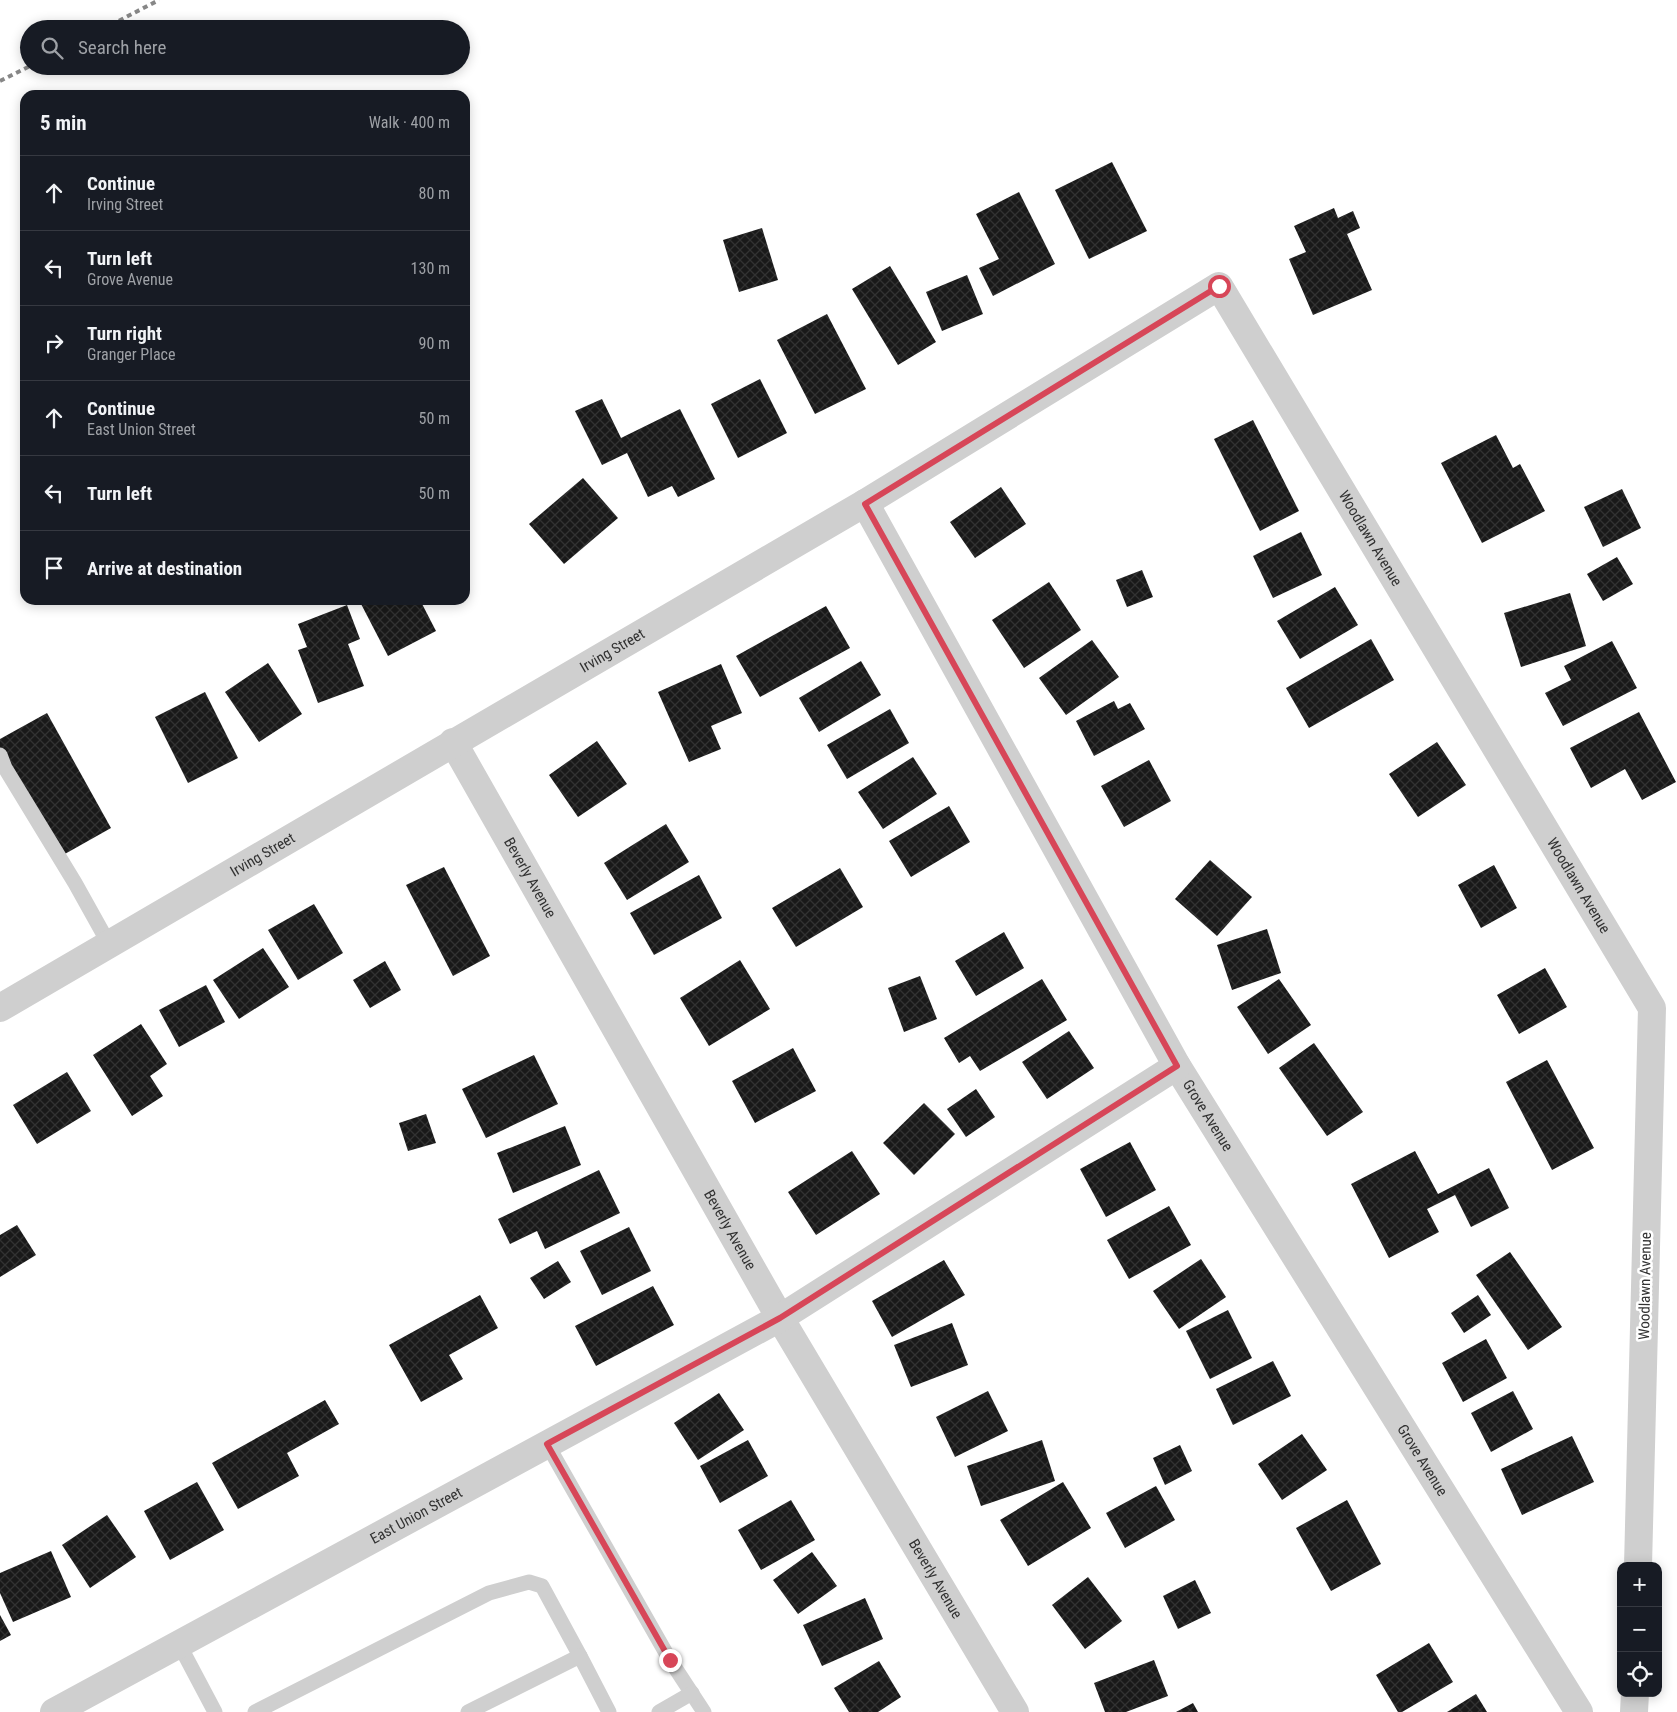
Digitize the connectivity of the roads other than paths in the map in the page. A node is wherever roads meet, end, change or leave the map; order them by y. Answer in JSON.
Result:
{"nodes":[{"id":1,"x":1219,"y":286,"type":"joint"},
{"id":2,"x":865,"y":504,"type":"junction"},
{"id":3,"x":453,"y":742,"type":"junction"},
{"id":4,"x":0,"y":756,"type":"edge"},
{"id":5,"x":109,"y":944,"type":"junction"},
{"id":6,"x":0,"y":1008,"type":"edge"},
{"id":7,"x":1177,"y":1066,"type":"junction"},
{"id":8,"x":780,"y":1318,"type":"junction"},
{"id":9,"x":547,"y":1444,"type":"junction"},
{"id":10,"x":1638,"y":1562,"type":"edge"},
{"id":11,"x":179,"y":1644,"type":"junction"},
{"id":12,"x":580,"y":1656,"type":"junction"},
{"id":13,"x":692,"y":1693,"type":"junction"},
{"id":14,"x":1635,"y":1697,"type":"edge"},
{"id":15,"x":54,"y":1712,"type":"edge"},
{"id":16,"x":215,"y":1712,"type":"edge"},
{"id":17,"x":255,"y":1712,"type":"edge"},
{"id":18,"x":468,"y":1712,"type":"edge"},
{"id":19,"x":609,"y":1712,"type":"edge"},
{"id":20,"x":659,"y":1712,"type":"edge"},
{"id":21,"x":704,"y":1712,"type":"edge"},
{"id":22,"x":1015,"y":1712,"type":"edge"},
{"id":23,"x":1580,"y":1712,"type":"edge"},
{"id":24,"x":1634,"y":1712,"type":"edge"}],
"edges":[{"from":1,"to":2,"type":"street","name":"Irving Street"},
{"from":1,"to":10,"type":"street","name":"Woodlawn Avenue"},
{"from":2,"to":3,"type":"street","name":"Irving Street"},
{"from":2,"to":7,"type":"street","name":"Grove Avenue"},
{"from":3,"to":5,"type":"street","name":"Irving Street"},
{"from":3,"to":8,"type":"street","name":"Beverly Avenue"},
{"from":4,"to":5,"type":"lane"},
{"from":5,"to":6,"type":"street","name":"Irving Street"},
{"from":7,"to":8,"type":"street","name":"East Union Street"},
{"from":7,"to":23,"type":"street","name":"Grove Avenue"},
{"from":8,"to":9,"type":"street","name":"East Union Street"},
{"from":8,"to":22,"type":"street","name":"Beverly Avenue"},
{"from":9,"to":11,"type":"street","name":"East Union Street"},
{"from":9,"to":13,"type":"lane"},
{"from":11,"to":15,"type":"street","name":"East Union Street"},
{"from":11,"to":16,"type":"lane"},
{"from":12,"to":17,"type":"lane"},
{"from":12,"to":18,"type":"lane"},
{"from":12,"to":19,"type":"lane"},
{"from":13,"to":20,"type":"lane"},
{"from":13,"to":21,"type":"lane"},
{"from":14,"to":24,"type":"street"}]}
